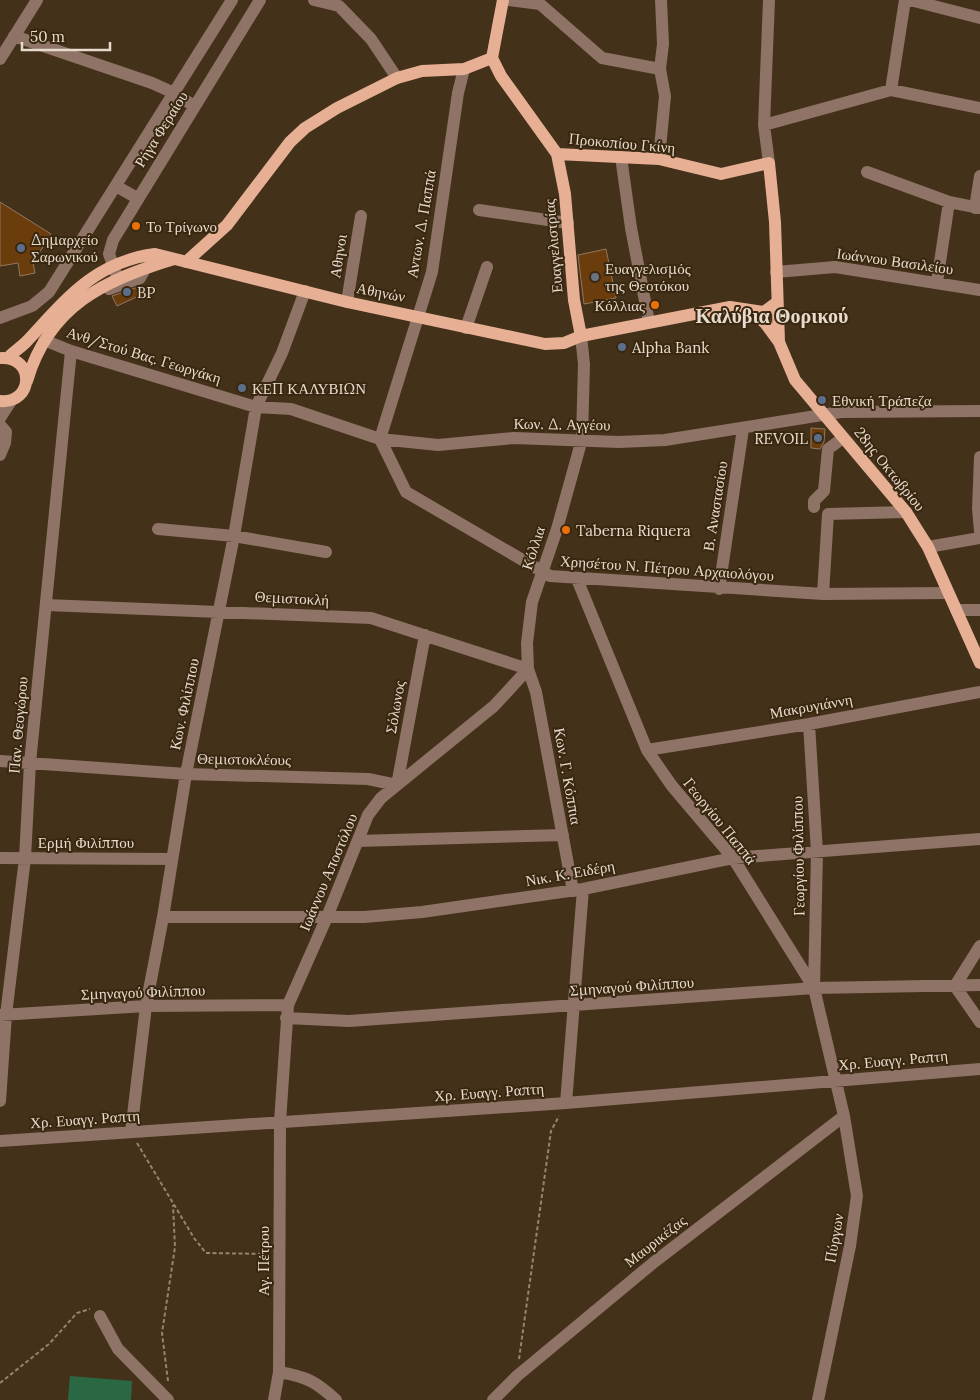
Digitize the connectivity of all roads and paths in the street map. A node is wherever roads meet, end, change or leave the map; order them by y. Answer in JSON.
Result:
{"nodes":[{"id":1,"x":37,"y":0,"type":"edge"},
{"id":2,"x":232,"y":0,"type":"edge"},
{"id":3,"x":260,"y":0,"type":"edge"},
{"id":4,"x":314,"y":0,"type":"edge"},
{"id":5,"x":503,"y":0,"type":"edge"},
{"id":6,"x":509,"y":0,"type":"edge"},
{"id":7,"x":660,"y":0,"type":"edge"},
{"id":8,"x":769,"y":0,"type":"edge"},
{"id":9,"x":905,"y":0,"type":"edge"},
{"id":10,"x":910,"y":0,"type":"edge"},
{"id":11,"x":980,"y":18,"type":"edge"},
{"id":12,"x":14,"y":36,"type":"junction"},
{"id":13,"x":492,"y":58,"type":"junction"},
{"id":14,"x":0,"y":59,"type":"edge"},
{"id":15,"x":464,"y":69,"type":"junction"},
{"id":16,"x":660,"y":69,"type":"junction"},
{"id":17,"x":397,"y":78,"type":"junction"},
{"id":18,"x":891,"y":90,"type":"junction"},
{"id":19,"x":174,"y":93,"type":"junction"},
{"id":20,"x":194,"y":106,"type":"junction"},
{"id":21,"x":980,"y":108,"type":"edge"},
{"id":22,"x":764,"y":124,"type":"junction"},
{"id":23,"x":556,"y":154,"type":"junction"},
{"id":24,"x":621,"y":157,"type":"junction"},
{"id":25,"x":660,"y":159,"type":"junction"},
{"id":26,"x":768,"y":163,"type":"junction"},
{"id":27,"x":867,"y":172,"type":"dead end"},
{"id":28,"x":980,"y":176,"type":"edge"},
{"id":29,"x":116,"y":186,"type":"junction"},
{"id":30,"x":137,"y":198,"type":"junction"},
{"id":31,"x":949,"y":202,"type":"junction"},
{"id":32,"x":978,"y":208,"type":"edge"},
{"id":33,"x":479,"y":210,"type":"dead end"},
{"id":34,"x":361,"y":216,"type":"dead end"},
{"id":35,"x":568,"y":223,"type":"junction"},
{"id":36,"x":180,"y":261,"type":"junction"},
{"id":37,"x":113,"y":266,"type":"junction"},
{"id":38,"x":487,"y":267,"type":"dead end"},
{"id":39,"x":145,"y":269,"type":"junction"},
{"id":40,"x":776,"y":272,"type":"junction"},
{"id":41,"x":118,"y":279,"type":"junction"},
{"id":42,"x":937,"y":282,"type":"junction"},
{"id":43,"x":102,"y":286,"type":"junction"},
{"id":44,"x":980,"y":290,"type":"edge"},
{"id":45,"x":305,"y":291,"type":"junction"},
{"id":46,"x":347,"y":302,"type":"junction"},
{"id":47,"x":776,"y":303,"type":"junction"},
{"id":48,"x":752,"y":311,"type":"junction"},
{"id":49,"x":418,"y":316,"type":"junction"},
{"id":50,"x":0,"y":318,"type":"edge"},
{"id":51,"x":649,"y":322,"type":"junction"},
{"id":52,"x":466,"y":328,"type":"junction"},
{"id":53,"x":581,"y":336,"type":"junction"},
{"id":54,"x":44,"y":340,"type":"junction"},
{"id":55,"x":779,"y":342,"type":"junction"},
{"id":56,"x":71,"y":352,"type":"junction"},
{"id":57,"x":4,"y":358,"type":"edge"},
{"id":58,"x":27,"y":381,"type":"junction"},
{"id":59,"x":5,"y":401,"type":"edge"},
{"id":60,"x":256,"y":407,"type":"junction"},
{"id":61,"x":980,"y":411,"type":"edge"},
{"id":62,"x":824,"y":416,"type":"junction"},
{"id":63,"x":0,"y":418,"type":"edge"},
{"id":64,"x":0,"y":425,"type":"edge"},
{"id":65,"x":743,"y":429,"type":"junction"},
{"id":66,"x":843,"y":438,"type":"junction"},
{"id":67,"x":380,"y":439,"type":"junction"},
{"id":68,"x":582,"y":440,"type":"junction"},
{"id":69,"x":0,"y":455,"type":"edge"},
{"id":70,"x":980,"y":457,"type":"edge"},
{"id":71,"x":814,"y":507,"type":"dead end"},
{"id":72,"x":906,"y":512,"type":"junction"},
{"id":73,"x":158,"y":529,"type":"dead end"},
{"id":74,"x":980,"y":531,"type":"edge"},
{"id":75,"x":234,"y":536,"type":"junction"},
{"id":76,"x":980,"y":538,"type":"edge"},
{"id":77,"x":928,"y":547,"type":"junction"},
{"id":78,"x":326,"y":552,"type":"dead end"},
{"id":79,"x":543,"y":571,"type":"junction"},
{"id":80,"x":577,"y":579,"type":"junction"},
{"id":81,"x":719,"y":589,"type":"junction"},
{"id":82,"x":948,"y":593,"type":"junction"},
{"id":83,"x":822,"y":594,"type":"junction"},
{"id":84,"x":46,"y":605,"type":"junction"},
{"id":85,"x":956,"y":610,"type":"junction"},
{"id":86,"x":980,"y":610,"type":"edge"},
{"id":87,"x":220,"y":611,"type":"junction"},
{"id":88,"x":425,"y":635,"type":"junction"},
{"id":89,"x":980,"y":663,"type":"edge"},
{"id":90,"x":528,"y":669,"type":"junction"},
{"id":91,"x":980,"y":692,"type":"edge"},
{"id":92,"x":809,"y":724,"type":"junction"},
{"id":93,"x":647,"y":750,"type":"junction"},
{"id":94,"x":0,"y":761,"type":"edge"},
{"id":95,"x":30,"y":763,"type":"junction"},
{"id":96,"x":186,"y":774,"type":"junction"},
{"id":97,"x":397,"y":785,"type":"junction"},
{"id":98,"x":563,"y":836,"type":"junction"},
{"id":99,"x":980,"y":840,"type":"edge"},
{"id":100,"x":358,"y":841,"type":"junction"},
{"id":101,"x":817,"y":852,"type":"junction"},
{"id":102,"x":0,"y":858,"type":"edge"},
{"id":103,"x":25,"y":858,"type":"junction"},
{"id":104,"x":172,"y":858,"type":"junction"},
{"id":105,"x":733,"y":858,"type":"junction"},
{"id":106,"x":578,"y":890,"type":"junction"},
{"id":107,"x":163,"y":917,"type":"junction"},
{"id":108,"x":327,"y":917,"type":"junction"},
{"id":109,"x":980,"y":946,"type":"edge"},
{"id":110,"x":980,"y":985,"type":"edge"},
{"id":111,"x":955,"y":986,"type":"junction"},
{"id":112,"x":814,"y":988,"type":"junction"},
{"id":113,"x":146,"y":1006,"type":"junction"},
{"id":114,"x":573,"y":1006,"type":"junction"},
{"id":115,"x":287,"y":1012,"type":"junction"},
{"id":116,"x":3,"y":1015,"type":"edge"},
{"id":117,"x":980,"y":1022,"type":"edge"},
{"id":118,"x":980,"y":1069,"type":"edge"},
{"id":119,"x":834,"y":1082,"type":"junction"},
{"id":120,"x":0,"y":1101,"type":"edge"},
{"id":121,"x":566,"y":1103,"type":"junction"},
{"id":122,"x":844,"y":1116,"type":"junction"},
{"id":123,"x":280,"y":1122,"type":"junction"},
{"id":124,"x":131,"y":1132,"type":"junction"},
{"id":125,"x":0,"y":1141,"type":"edge"},
{"id":126,"x":173,"y":1202,"type":"junction"},
{"id":127,"x":279,"y":1255,"type":"junction"},
{"id":128,"x":100,"y":1316,"type":"joint"},
{"id":129,"x":280,"y":1372,"type":"junction"},
{"id":130,"x":517,"y":1376,"type":"junction"},
{"id":131,"x":0,"y":1383,"type":"edge"},
{"id":132,"x":168,"y":1384,"type":"dead end"},
{"id":133,"x":168,"y":1400,"type":"edge"},
{"id":134,"x":274,"y":1400,"type":"edge"},
{"id":135,"x":336,"y":1400,"type":"edge"},
{"id":136,"x":493,"y":1400,"type":"edge"},
{"id":137,"x":818,"y":1400,"type":"edge"}],
"edges":[{"from":1,"to":12,"type":"street"},
{"from":2,"to":19,"type":"street"},
{"from":3,"to":20,"type":"street","name":"Ρήγα Φεραίου"},
{"from":4,"to":17,"type":"street"},
{"from":5,"to":13,"type":"main road"},
{"from":6,"to":16,"type":"street"},
{"from":7,"to":16,"type":"street"},
{"from":8,"to":22,"type":"street"},
{"from":9,"to":18,"type":"street"},
{"from":10,"to":11,"type":"street"},
{"from":12,"to":14,"type":"street"},
{"from":12,"to":19,"type":"street"},
{"from":13,"to":15,"type":"main road"},
{"from":13,"to":23,"type":"main road","name":"Προκοπίου Γκίνη"},
{"from":15,"to":17,"type":"main road"},
{"from":15,"to":49,"type":"street","name":"Αντων. Δ. Παππά"},
{"from":16,"to":25,"type":"street"},
{"from":17,"to":36,"type":"main road"},
{"from":18,"to":21,"type":"street"},
{"from":18,"to":22,"type":"street"},
{"from":19,"to":20,"type":"street"},
{"from":19,"to":29,"type":"street"},
{"from":20,"to":30,"type":"street","name":"Ρήγα Φεραίου"},
{"from":22,"to":26,"type":"street"},
{"from":23,"to":24,"type":"main road","name":"Προκοπίου Γκίνη"},
{"from":23,"to":35,"type":"main road","name":"Ευαγγελιστρίας"},
{"from":24,"to":25,"type":"main road","name":"Προκοπίου Γκίνη"},
{"from":24,"to":51,"type":"street"},
{"from":25,"to":26,"type":"main road","name":"Προκοπίου Γκίνη"},
{"from":26,"to":40,"type":"main road"},
{"from":27,"to":31,"type":"street"},
{"from":28,"to":32,"type":"street"},
{"from":29,"to":30,"type":"street"},
{"from":29,"to":50,"type":"street"},
{"from":30,"to":37,"type":"street","name":"Ρήγα Φεραίου"},
{"from":31,"to":32,"type":"street"},
{"from":31,"to":42,"type":"street"},
{"from":33,"to":35,"type":"street"},
{"from":34,"to":46,"type":"street","name":"Αθηνοι"},
{"from":35,"to":53,"type":"main road","name":"Ευαγγελιστρίας"},
{"from":36,"to":37,"type":"main road","name":"Αθηνών"},
{"from":36,"to":39,"type":"main road"},
{"from":36,"to":45,"type":"main road","name":"Αθηνών"},
{"from":37,"to":41,"type":"street","name":"Ρήγα Φεραίου"},
{"from":37,"to":57,"type":"main road","name":"Αθηνών"},
{"from":38,"to":52,"type":"street"},
{"from":39,"to":41,"type":"main road"},
{"from":39,"to":43,"type":"street"},
{"from":40,"to":42,"type":"street","name":"Ιωάννου Βασιλείου"},
{"from":40,"to":47,"type":"main road"},
{"from":41,"to":43,"type":"main road"},
{"from":42,"to":44,"type":"street","name":"Ιωάννου Βασιλείου"},
{"from":43,"to":54,"type":"main road"},
{"from":45,"to":46,"type":"main road","name":"Αθηνών"},
{"from":45,"to":60,"type":"street","name":"Κων. Φιλίππου"},
{"from":46,"to":49,"type":"main road","name":"Αθηνών"},
{"from":47,"to":48,"type":"main road"},
{"from":47,"to":55,"type":"main road"},
{"from":48,"to":51,"type":"main road","name":"Αθηνών"},
{"from":48,"to":55,"type":"main road","name":"28ης Οκτωβρίου"},
{"from":49,"to":52,"type":"main road","name":"Αθηνών"},
{"from":49,"to":67,"type":"street","name":"Αντων. Δ. Παππά"},
{"from":51,"to":53,"type":"main road","name":"Αθηνών"},
{"from":52,"to":53,"type":"main road","name":"Αθηνών"},
{"from":53,"to":68,"type":"street","name":"Κόλλια"},
{"from":54,"to":56,"type":"street","name":"Ανθ/Στού Βας. Γεωργάκη"},
{"from":54,"to":58,"type":"main road"},
{"from":55,"to":62,"type":"main road","name":"28ης Οκτωβρίου"},
{"from":56,"to":60,"type":"street","name":"Ανθ/Στού Βας. Γεωργάκη"},
{"from":56,"to":84,"type":"street","name":"Παν. Θεογώρου"},
{"from":57,"to":58,"type":"main road"},
{"from":58,"to":59,"type":"main road"},
{"from":59,"to":63,"type":"street"},
{"from":60,"to":67,"type":"street","name":"Ανθ/Στού Βας. Γεωργάκη"},
{"from":60,"to":75,"type":"street","name":"Κων. Φιλίππου"},
{"from":61,"to":62,"type":"street","name":"Κων. Δ. Αγγέου"},
{"from":62,"to":65,"type":"street","name":"Κων. Δ. Αγγέου"},
{"from":62,"to":66,"type":"main road","name":"28ης Οκτωβρίου"},
{"from":64,"to":69,"type":"street"},
{"from":65,"to":68,"type":"street","name":"Κων. Δ. Αγγέου"},
{"from":65,"to":81,"type":"street","name":"Β. Αναστασίου"},
{"from":66,"to":71,"type":"street"},
{"from":66,"to":72,"type":"main road","name":"28ης Οκτωβρίου"},
{"from":67,"to":68,"type":"street","name":"Κων. Δ. Αγγέου"},
{"from":67,"to":79,"type":"street","name":"Χρησέτου Ν. Πέτρου Αρχαιολόγου"},
{"from":68,"to":79,"type":"street","name":"Κόλλια"},
{"from":70,"to":74,"type":"street"},
{"from":72,"to":77,"type":"main road","name":"28ης Οκτωβρίου"},
{"from":72,"to":83,"type":"street"},
{"from":73,"to":75,"type":"street"},
{"from":75,"to":78,"type":"street"},
{"from":75,"to":87,"type":"street","name":"Κων. Φιλίππου"},
{"from":76,"to":77,"type":"street"},
{"from":77,"to":82,"type":"main road","name":"28ης Οκτωβρίου"},
{"from":79,"to":80,"type":"street","name":"Χρησέτου Ν. Πέτρου Αρχαιολόγου"},
{"from":79,"to":90,"type":"street","name":"Κόλλια"},
{"from":80,"to":81,"type":"street","name":"Χρησέτου Ν. Πέτρου Αρχαιολόγου"},
{"from":80,"to":93,"type":"street","name":"Γεωργίου Παππά"},
{"from":81,"to":83,"type":"street","name":"Χρησέτου Ν. Πέτρου Αρχαιολόγου"},
{"from":82,"to":83,"type":"street","name":"Χρησέτου Ν. Πέτρου Αρχαιολόγου"},
{"from":82,"to":85,"type":"main road","name":"28ης Οκτωβρίου"},
{"from":84,"to":87,"type":"street","name":"Θεμιστοκλή"},
{"from":84,"to":95,"type":"street","name":"Παν. Θεογώρου"},
{"from":85,"to":86,"type":"street"},
{"from":85,"to":89,"type":"main road","name":"28ης Οκτωβρίου"},
{"from":87,"to":88,"type":"street","name":"Θεμιστοκλή"},
{"from":87,"to":96,"type":"street","name":"Κων. Φιλίππου"},
{"from":88,"to":90,"type":"street","name":"Θεμιστοκλή"},
{"from":88,"to":97,"type":"street","name":"Σόλωνος"},
{"from":90,"to":97,"type":"street","name":"Ιωάννου Αποστόλου"},
{"from":90,"to":98,"type":"street","name":"Κων. Γ. Κόππια"},
{"from":91,"to":92,"type":"street","name":"Μακρυγιάννη"},
{"from":92,"to":93,"type":"street","name":"Μακρυγιάννη"},
{"from":92,"to":101,"type":"street","name":"Γεωργίου Φιλίππου"},
{"from":93,"to":105,"type":"street","name":"Γεωργίου Παππά"},
{"from":94,"to":95,"type":"street","name":"Θεμιστοκλέους"},
{"from":95,"to":96,"type":"street","name":"Θεμιστοκλέους"},
{"from":95,"to":103,"type":"street","name":"Παν. Θεογώρου"},
{"from":96,"to":97,"type":"street","name":"Θεμιστοκλέους"},
{"from":96,"to":104,"type":"street","name":"Κων. Φιλίππου"},
{"from":97,"to":100,"type":"street","name":"Ιωάννου Αποστόλου"},
{"from":98,"to":100,"type":"street"},
{"from":98,"to":106,"type":"street","name":"Κων. Γ. Κόππια"},
{"from":99,"to":101,"type":"street","name":"Νικ. Κ. Ειδέρη"},
{"from":100,"to":108,"type":"street","name":"Ιωάννου Αποστόλου"},
{"from":101,"to":105,"type":"street","name":"Νικ. Κ. Ειδέρη"},
{"from":101,"to":112,"type":"street","name":"Γεωργίου Φιλίππου"},
{"from":102,"to":103,"type":"street","name":"Ερμή Φιλίππου"},
{"from":103,"to":104,"type":"street","name":"Ερμή Φιλίππου"},
{"from":103,"to":116,"type":"street","name":"Παν. Θεογώρου"},
{"from":104,"to":107,"type":"street","name":"Κων. Φιλίππου"},
{"from":105,"to":106,"type":"street","name":"Νικ. Κ. Ειδέρη"},
{"from":105,"to":112,"type":"street","name":"Γεωργίου Παππά"},
{"from":106,"to":108,"type":"street","name":"Νικ. Κ. Ειδέρη"},
{"from":106,"to":114,"type":"street","name":"Κων. Γ. Κόππια"},
{"from":107,"to":108,"type":"street","name":"Νικ. Κ. Ειδέρη"},
{"from":107,"to":113,"type":"street","name":"Κων. Φιλίππου"},
{"from":108,"to":115,"type":"street","name":"Ιωάννου Αποστόλου"},
{"from":109,"to":111,"type":"street"},
{"from":110,"to":111,"type":"street","name":"Σμηναγού Φιλίππου"},
{"from":111,"to":112,"type":"street","name":"Σμηναγού Φιλίππου"},
{"from":111,"to":117,"type":"street"},
{"from":112,"to":114,"type":"street","name":"Σμηναγού Φιλίππου"},
{"from":112,"to":119,"type":"street","name":"Γεωργίου Παππά"},
{"from":113,"to":115,"type":"street","name":"Σμηναγού Φιλίππου"},
{"from":113,"to":116,"type":"street","name":"Σμηναγού Φιλίππου"},
{"from":113,"to":124,"type":"street","name":"Κων. Φιλίππου"},
{"from":114,"to":115,"type":"street","name":"Σμηναγού Φιλίππου"},
{"from":114,"to":121,"type":"street","name":"Κων. Γ. Κόππια"},
{"from":115,"to":123,"type":"street","name":"Ιωάννου Αποστόλου"},
{"from":116,"to":120,"type":"street","name":"Παν. Θεογώρου"},
{"from":118,"to":119,"type":"street","name":"Χρ. Ευαγγ. Ραπτη"},
{"from":119,"to":121,"type":"street","name":"Χρ. Ευαγγ. Ραπτη"},
{"from":119,"to":122,"type":"street","name":"Πύργων"},
{"from":121,"to":123,"type":"street","name":"Χρ. Ευαγγ. Ραπτη"},
{"from":121,"to":130,"type":"path"},
{"from":122,"to":130,"type":"street","name":"Μαυρικέζας"},
{"from":122,"to":137,"type":"street","name":"Πύργων"},
{"from":123,"to":124,"type":"street","name":"Χρ. Ευαγγ. Ραπτη"},
{"from":123,"to":127,"type":"street","name":"Αγ. Πέτρου"},
{"from":124,"to":125,"type":"street","name":"Χρ. Ευαγγ. Ραπτη"},
{"from":124,"to":126,"type":"path"},
{"from":126,"to":127,"type":"path"},
{"from":126,"to":132,"type":"path"},
{"from":127,"to":129,"type":"street","name":"Αγ. Πέτρου"},
{"from":128,"to":131,"type":"path"},
{"from":128,"to":133,"type":"street"},
{"from":129,"to":134,"type":"street","name":"Αγ. Πέτρου"},
{"from":129,"to":135,"type":"street"},
{"from":130,"to":136,"type":"street","name":"Μαυρικέζας"}]}
